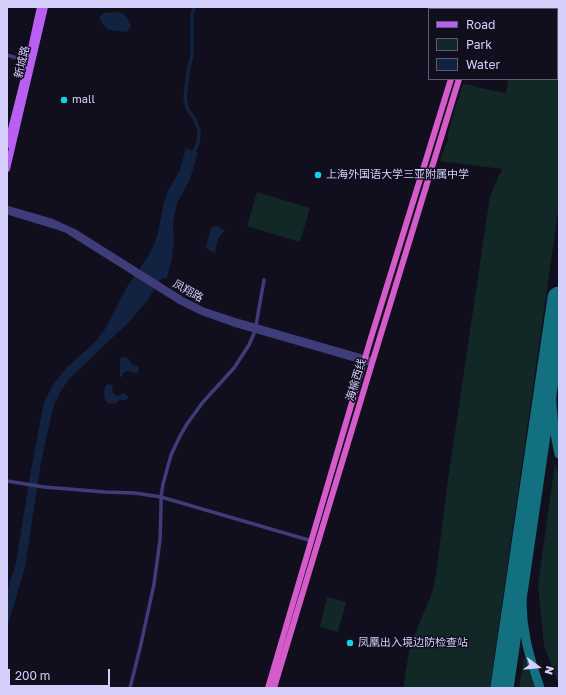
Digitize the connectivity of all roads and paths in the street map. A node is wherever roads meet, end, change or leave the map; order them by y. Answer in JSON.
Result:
{"nodes":[{"id":1,"x":40,"y":7,"type":"edge"},
{"id":2,"x":45,"y":7,"type":"edge"},
{"id":3,"x":7,"y":55,"type":"edge"},
{"id":4,"x":30,"y":62,"type":"junction"},
{"id":5,"x":451,"y":80,"type":"edge"},
{"id":6,"x":459,"y":80,"type":"edge"},
{"id":7,"x":7,"y":145,"type":"edge"},
{"id":8,"x":7,"y":169,"type":"edge"},
{"id":9,"x":7,"y":208,"type":"edge"},
{"id":10,"x":7,"y":212,"type":"edge"},
{"id":11,"x":135,"y":272,"type":"junction"},
{"id":12,"x":264,"y":280,"type":"dead end"},
{"id":13,"x":256,"y":329,"type":"junction"},
{"id":14,"x":365,"y":360,"type":"junction"},
{"id":15,"x":372,"y":362,"type":"junction"},
{"id":16,"x":7,"y":481,"type":"edge"},
{"id":17,"x":161,"y":497,"type":"junction"},
{"id":18,"x":312,"y":540,"type":"junction"},
{"id":19,"x":286,"y":637,"type":"junction"},
{"id":20,"x":130,"y":688,"type":"edge"},
{"id":21,"x":268,"y":688,"type":"edge"},
{"id":22,"x":274,"y":688,"type":"edge"}],
"edges":[{"from":1,"to":4,"type":"main road","name":"新城路"},
{"from":2,"to":4,"type":"main road","name":"新城路"},
{"from":3,"to":4,"type":"street"},
{"from":4,"to":7,"type":"main road","name":"新城路"},
{"from":4,"to":8,"type":"main road","name":"新城路"},
{"from":5,"to":14,"type":"highway","name":"海榆西线"},
{"from":6,"to":15,"type":"highway","name":"海榆西线"},
{"from":9,"to":11,"type":"street","name":"凤翔路"},
{"from":10,"to":11,"type":"street","name":"凤翔路"},
{"from":11,"to":13,"type":"street","name":"凤翔路"},
{"from":12,"to":13,"type":"street"},
{"from":13,"to":14,"type":"street","name":"凤翔路"},
{"from":13,"to":17,"type":"street"},
{"from":14,"to":15,"type":"street","name":"凤翔路"},
{"from":14,"to":18,"type":"highway","name":"海榆西线"},
{"from":15,"to":19,"type":"highway","name":"海榆西线"},
{"from":16,"to":17,"type":"street"},
{"from":17,"to":18,"type":"street"},
{"from":17,"to":20,"type":"street"},
{"from":18,"to":19,"type":"highway","name":"海榆西线"},
{"from":19,"to":21,"type":"highway","name":"海榆西线"},
{"from":19,"to":22,"type":"highway","name":"海榆西线"}]}
